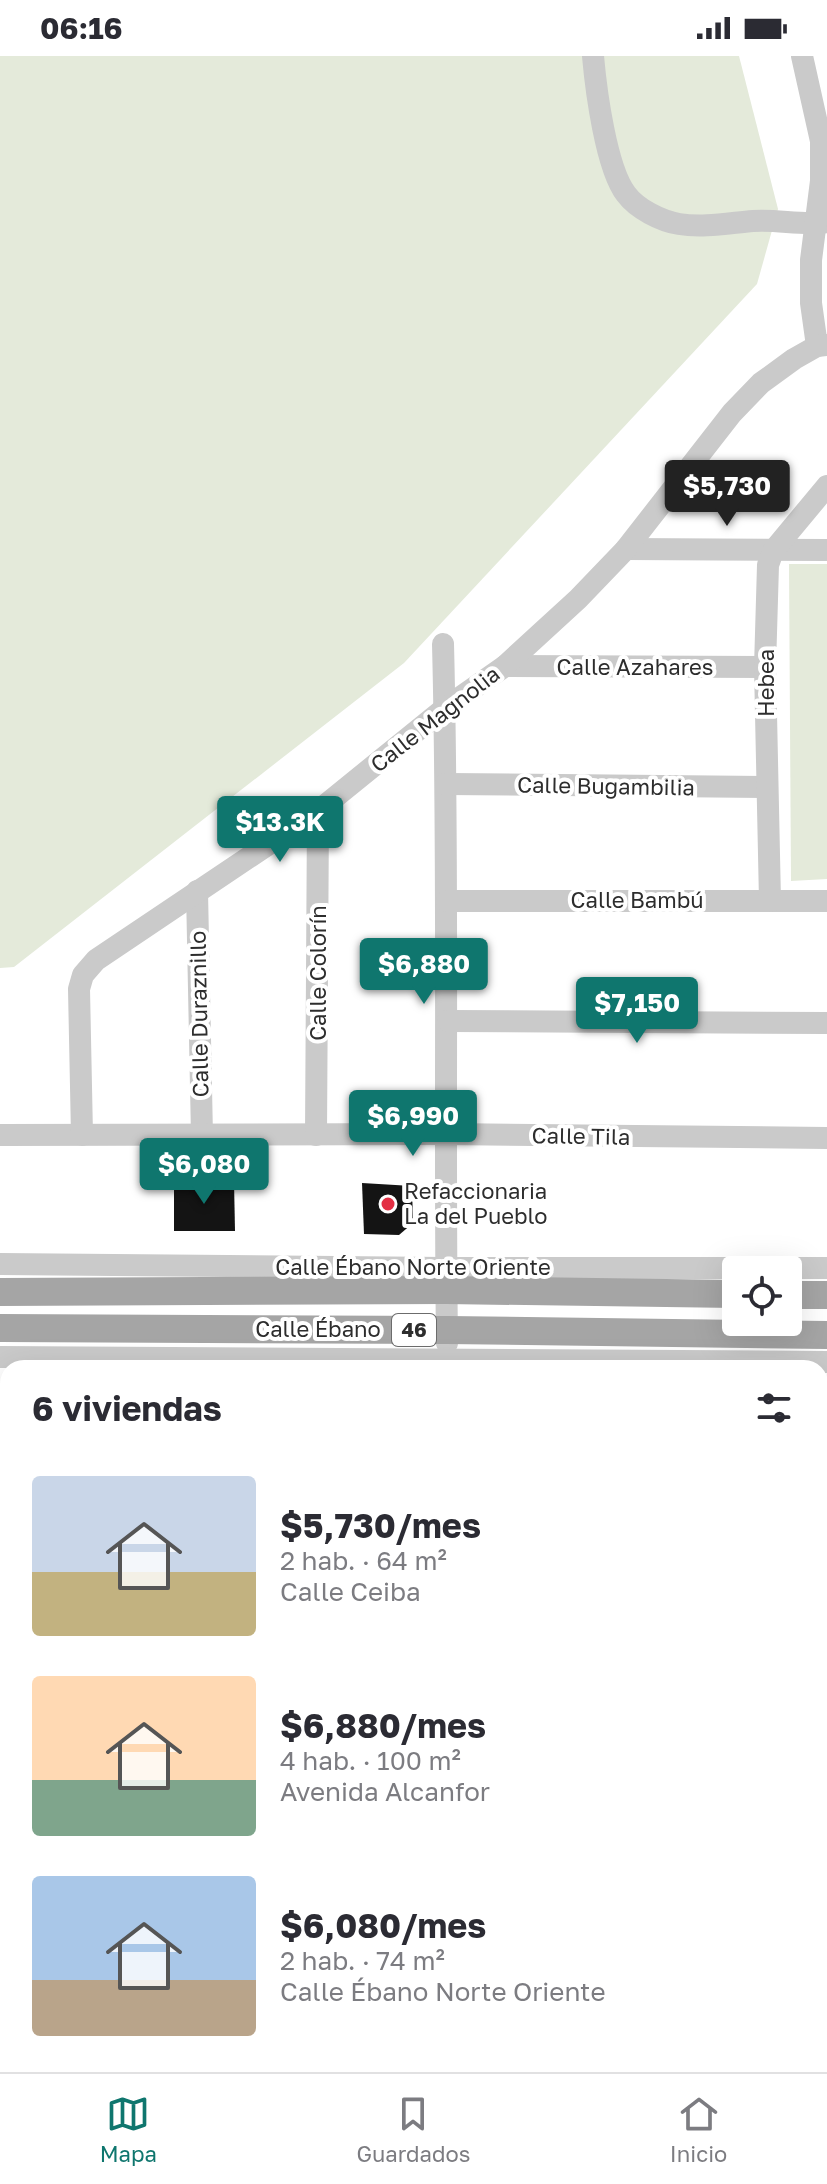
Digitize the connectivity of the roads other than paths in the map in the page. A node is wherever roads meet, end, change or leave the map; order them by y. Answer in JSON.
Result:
{"nodes":[{"id":1,"x":593,"y":56,"type":"edge"},
{"id":2,"x":802,"y":56,"type":"edge"},
{"id":3,"x":821,"y":104,"type":"edge"},
{"id":4,"x":822,"y":223,"type":"edge"},
{"id":5,"x":822,"y":345,"type":"edge"},
{"id":6,"x":827,"y":486,"type":"edge"},
{"id":7,"x":626,"y":549,"type":"junction"},
{"id":8,"x":827,"y":550,"type":"edge"},
{"id":9,"x":773,"y":551,"type":"junction"},
{"id":10,"x":443,"y":644,"type":"dead end"},
{"id":11,"x":505,"y":666,"type":"junction"},
{"id":12,"x":765,"y":667,"type":"junction"},
{"id":13,"x":445,"y":708,"type":"junction"},
{"id":14,"x":446,"y":784,"type":"junction"},
{"id":15,"x":767,"y":787,"type":"junction"},
{"id":16,"x":318,"y":811,"type":"junction"},
{"id":17,"x":197,"y":891,"type":"junction"},
{"id":18,"x":447,"y":901,"type":"junction"},
{"id":19,"x":770,"y":901,"type":"junction"},
{"id":20,"x":827,"y":901,"type":"edge"},
{"id":21,"x":448,"y":1021,"type":"junction"},
{"id":22,"x":827,"y":1023,"type":"edge"},
{"id":23,"x":445,"y":1134,"type":"junction"},
{"id":24,"x":0,"y":1135,"type":"edge"},
{"id":25,"x":82,"y":1135,"type":"junction"},
{"id":26,"x":316,"y":1135,"type":"junction"},
{"id":27,"x":202,"y":1136,"type":"junction"},
{"id":28,"x":827,"y":1138,"type":"edge"},
{"id":29,"x":0,"y":1264,"type":"edge"},
{"id":30,"x":827,"y":1268,"type":"edge"},
{"id":31,"x":446,"y":1279,"type":"junction"},
{"id":32,"x":0,"y":1292,"type":"edge"},
{"id":33,"x":722,"y":1293,"type":"edge"},
{"id":34,"x":802,"y":1295,"type":"edge"},
{"id":35,"x":827,"y":1295,"type":"edge"},
{"id":36,"x":0,"y":1328,"type":"edge"},
{"id":37,"x":447,"y":1330,"type":"junction"},
{"id":38,"x":0,"y":1357,"type":"edge"},
{"id":39,"x":825,"y":1357,"type":"edge"},
{"id":40,"x":192,"y":1360,"type":"edge"},
{"id":41,"x":447,"y":1360,"type":"edge"},
{"id":42,"x":663,"y":1360,"type":"edge"}],
"edges":[{"from":1,"to":4,"type":"street"},
{"from":2,"to":3,"type":"street"},
{"from":3,"to":4,"type":"street"},
{"from":4,"to":5,"type":"street"},
{"from":5,"to":7,"type":"street","name":"Calle Magnolia"},
{"from":6,"to":9,"type":"street"},
{"from":7,"to":9,"type":"street"},
{"from":7,"to":11,"type":"street","name":"Calle Magnolia"},
{"from":8,"to":9,"type":"street"},
{"from":9,"to":12,"type":"street","name":"Hebea"},
{"from":10,"to":13,"type":"street"},
{"from":11,"to":12,"type":"street","name":"Calle Azahares"},
{"from":11,"to":13,"type":"street","name":"Calle Magnolia"},
{"from":12,"to":15,"type":"street","name":"Hebea"},
{"from":13,"to":14,"type":"street"},
{"from":13,"to":16,"type":"street","name":"Calle Magnolia"},
{"from":14,"to":15,"type":"street","name":"Calle Bugambilia"},
{"from":14,"to":18,"type":"street"},
{"from":15,"to":19,"type":"street","name":"Hebea"},
{"from":16,"to":17,"type":"street","name":"Calle Magnolia"},
{"from":16,"to":26,"type":"street","name":"Calle Colorín"},
{"from":17,"to":25,"type":"street","name":"Calle Magnolia"},
{"from":17,"to":27,"type":"street","name":"Calle Duraznillo"},
{"from":18,"to":19,"type":"street","name":"Calle Bambú"},
{"from":18,"to":21,"type":"street"},
{"from":19,"to":20,"type":"street","name":"Calle Bambú"},
{"from":21,"to":22,"type":"street"},
{"from":21,"to":23,"type":"street"},
{"from":23,"to":26,"type":"street","name":"Calle Tila"},
{"from":23,"to":28,"type":"street","name":"Calle Tila"},
{"from":23,"to":31,"type":"street"},
{"from":24,"to":25,"type":"street","name":"Calle Tila"},
{"from":25,"to":27,"type":"street","name":"Calle Tila"},
{"from":26,"to":27,"type":"street","name":"Calle Tila"},
{"from":29,"to":31,"type":"street","name":"Calle Ébano Norte Oriente"},
{"from":30,"to":31,"type":"street","name":"Calle Ébano Norte Oriente"},
{"from":31,"to":32,"type":"main road","name":"Calle Ébano","number":"46"},
{"from":31,"to":33,"type":"main road","name":"Calle Ébano","number":"46"},
{"from":31,"to":37,"type":"street"},
{"from":34,"to":35,"type":"main road"},
{"from":36,"to":37,"type":"main road","name":"Calle Ébano","number":"46"},
{"from":37,"to":39,"type":"main road","name":"Calle Ébano","number":"46"},
{"from":37,"to":41,"type":"street"},
{"from":38,"to":40,"type":"street"},
{"from":39,"to":42,"type":"street"}]}
